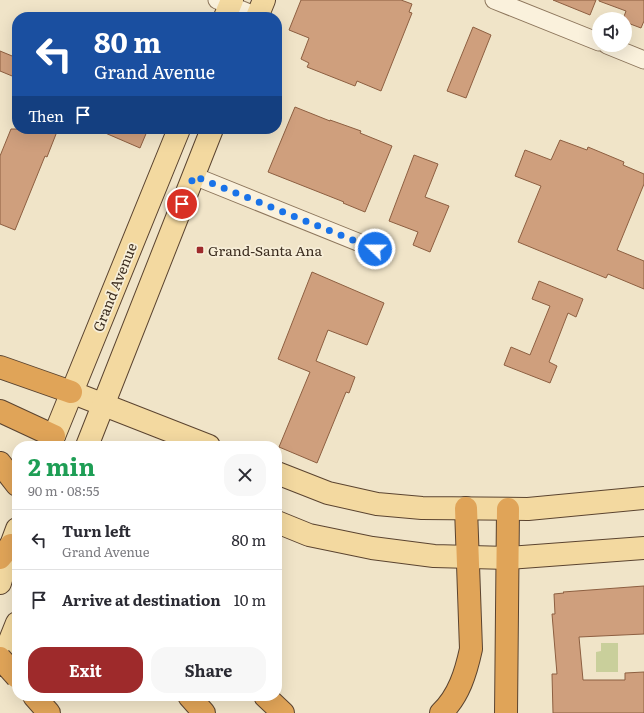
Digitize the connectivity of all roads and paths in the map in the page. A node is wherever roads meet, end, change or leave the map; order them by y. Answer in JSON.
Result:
{"nodes":[{"id":1,"x":494,"y":0,"type":"edge"},
{"id":2,"x":518,"y":4,"type":"edge"},
{"id":3,"x":226,"y":6,"type":"edge"},
{"id":4,"x":259,"y":11,"type":"edge"},
{"id":5,"x":592,"y":39,"type":"edge"},
{"id":6,"x":624,"y":52,"type":"edge"},
{"id":7,"x":644,"y":60,"type":"edge"},
{"id":8,"x":177,"y":134,"type":"edge"},
{"id":9,"x":210,"y":134,"type":"edge"},
{"id":10,"x":194,"y":176,"type":"junction"},
{"id":11,"x":375,"y":249,"type":"dead end"},
{"id":12,"x":0,"y":367,"type":"edge"},
{"id":13,"x":71,"y":392,"type":"junction"},
{"id":14,"x":104,"y":404,"type":"junction"},
{"id":15,"x":0,"y":411,"type":"edge"},
{"id":16,"x":52,"y":441,"type":"edge"},
{"id":17,"x":89,"y":441,"type":"edge"},
{"id":18,"x":196,"y":441,"type":"edge"},
{"id":19,"x":0,"y":463,"type":"edge"},
{"id":20,"x":282,"y":475,"type":"edge"},
{"id":21,"x":12,"y":479,"type":"edge"},
{"id":22,"x":644,"y":498,"type":"edge"},
{"id":23,"x":466,"y":508,"type":"junction"},
{"id":24,"x":508,"y":509,"type":"junction"},
{"id":25,"x":282,"y":524,"type":"edge"},
{"id":26,"x":9,"y":544,"type":"edge"},
{"id":27,"x":644,"y":548,"type":"edge"},
{"id":28,"x":467,"y":557,"type":"junction"},
{"id":29,"x":508,"y":558,"type":"junction"},
{"id":30,"x":0,"y":583,"type":"edge"},
{"id":31,"x":12,"y":636,"type":"edge"},
{"id":32,"x":0,"y":658,"type":"edge"},
{"id":33,"x":0,"y":666,"type":"edge"},
{"id":34,"x":12,"y":671,"type":"edge"},
{"id":35,"x":38,"y":701,"type":"edge"},
{"id":36,"x":193,"y":701,"type":"edge"},
{"id":37,"x":270,"y":701,"type":"edge"},
{"id":38,"x":49,"y":713,"type":"edge"},
{"id":39,"x":204,"y":713,"type":"edge"},
{"id":40,"x":283,"y":713,"type":"edge"},
{"id":41,"x":441,"y":713,"type":"edge"},
{"id":42,"x":506,"y":713,"type":"edge"}],
"edges":[{"from":1,"to":2,"type":"street"},
{"from":2,"to":5,"type":"street"},
{"from":3,"to":4,"type":"street"},
{"from":6,"to":7,"type":"street"},
{"from":8,"to":13,"type":"main road","name":"Grand Avenue"},
{"from":9,"to":10,"type":"main road"},
{"from":10,"to":11,"type":"street"},
{"from":10,"to":14,"type":"main road"},
{"from":12,"to":13,"type":"highway"},
{"from":13,"to":14,"type":"main road"},
{"from":13,"to":16,"type":"main road","name":"Grand Avenue"},
{"from":14,"to":17,"type":"main road"},
{"from":14,"to":18,"type":"main road"},
{"from":15,"to":16,"type":"highway"},
{"from":19,"to":21,"type":"highway"},
{"from":20,"to":23,"type":"main road"},
{"from":22,"to":24,"type":"main road"},
{"from":23,"to":24,"type":"main road"},
{"from":23,"to":28,"type":"highway"},
{"from":24,"to":29,"type":"highway"},
{"from":25,"to":28,"type":"main road"},
{"from":26,"to":30,"type":"main road"},
{"from":27,"to":29,"type":"main road"},
{"from":28,"to":29,"type":"main road"},
{"from":28,"to":41,"type":"highway"},
{"from":29,"to":42,"type":"highway"},
{"from":31,"to":33,"type":"main road"},
{"from":32,"to":34,"type":"highway","bridge":true},
{"from":35,"to":38,"type":"highway"},
{"from":36,"to":39,"type":"highway"},
{"from":37,"to":40,"type":"highway"}]}
